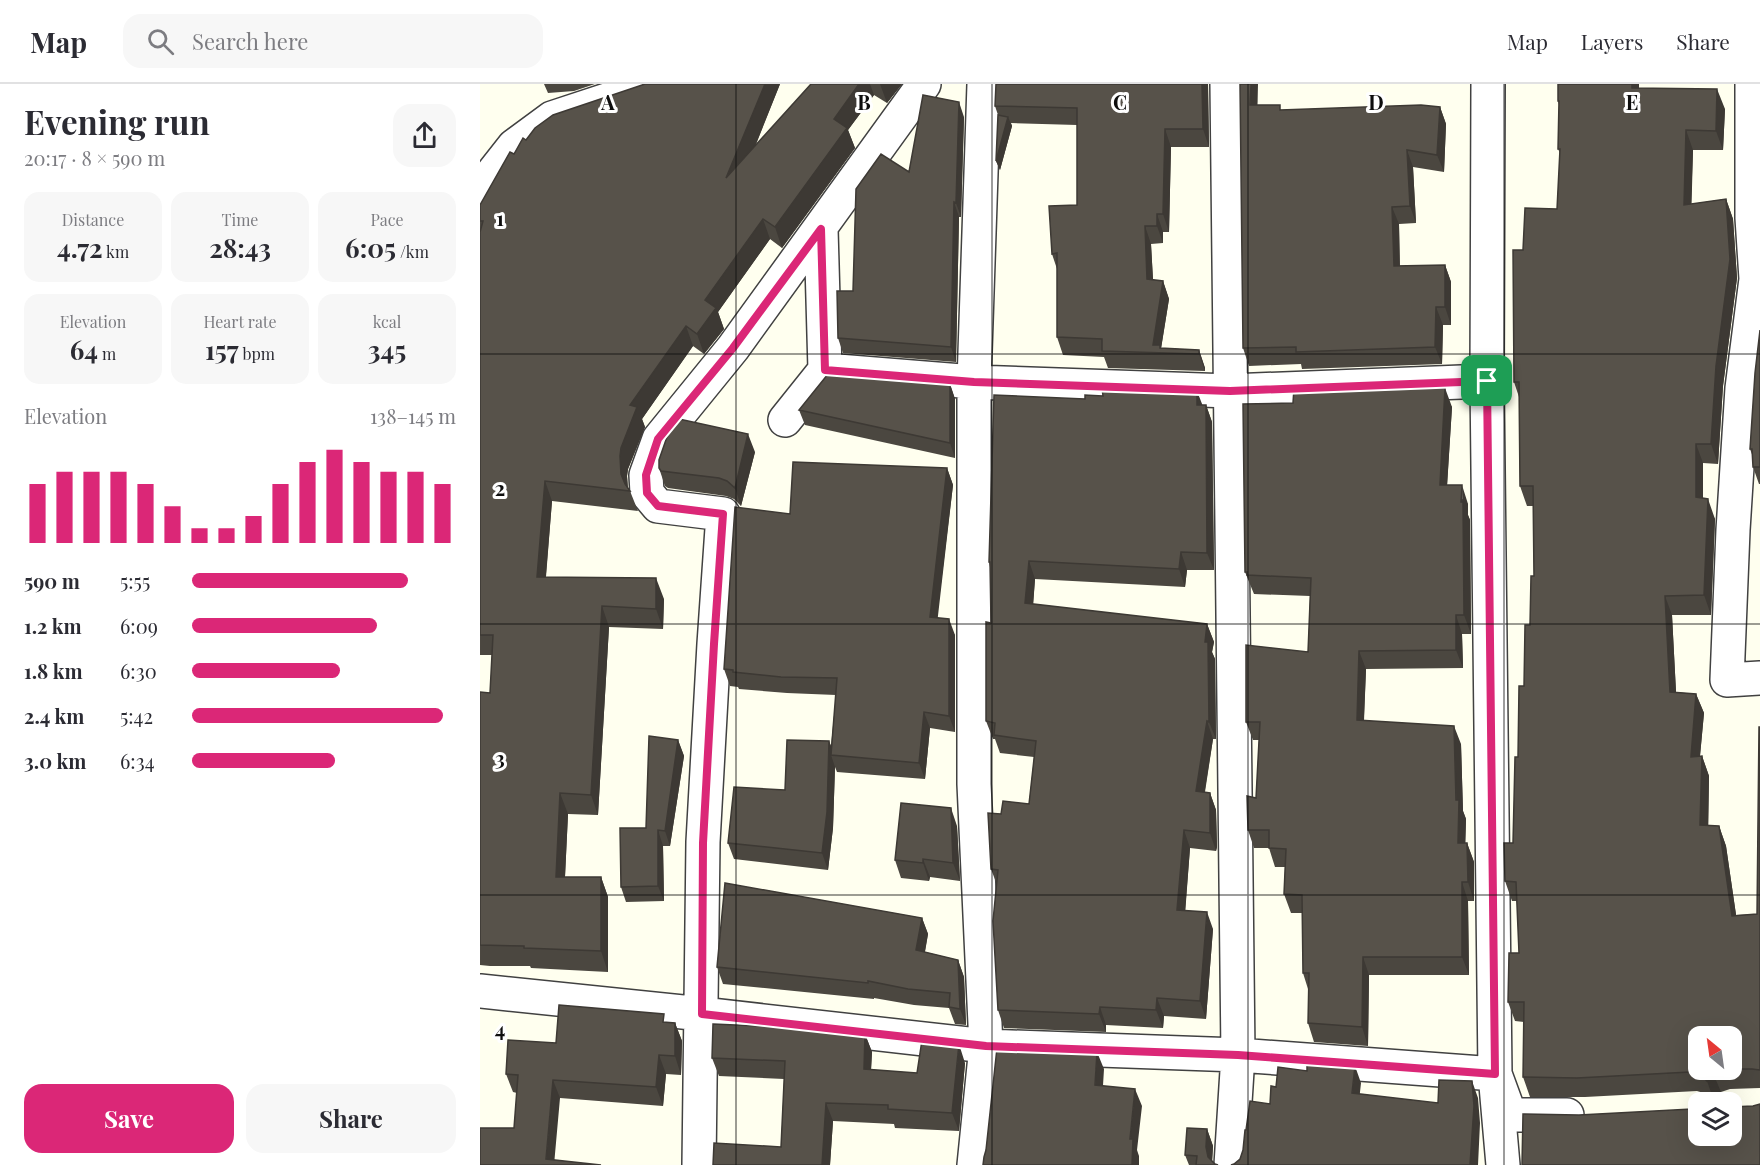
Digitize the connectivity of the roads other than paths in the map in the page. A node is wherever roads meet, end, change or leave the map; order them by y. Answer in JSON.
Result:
{"nodes":[{"id":1,"x":651,"y":84,"type":"edge"},
{"id":2,"x":924,"y":84,"type":"edge"},
{"id":3,"x":984,"y":84,"type":"edge"},
{"id":4,"x":1227,"y":84,"type":"edge"},
{"id":5,"x":1488,"y":84,"type":"edge"},
{"id":6,"x":1752,"y":84,"type":"edge"},
{"id":7,"x":480,"y":189,"type":"edge"},
{"id":8,"x":821,"y":229,"type":"junction"},
{"id":9,"x":825,"y":370,"type":"junction"},
{"id":10,"x":1487,"y":381,"type":"junction"},
{"id":11,"x":974,"y":382,"type":"junction"},
{"id":12,"x":1230,"y":391,"type":"junction"},
{"id":13,"x":785,"y":420,"type":"dead end"},
{"id":14,"x":1760,"y":678,"type":"edge"},
{"id":15,"x":480,"y":991,"type":"edge"},
{"id":16,"x":702,"y":1014,"type":"junction"},
{"id":17,"x":986,"y":1046,"type":"junction"},
{"id":18,"x":1238,"y":1055,"type":"junction"},
{"id":19,"x":1495,"y":1074,"type":"junction"},
{"id":20,"x":1596,"y":1115,"type":"edge"},
{"id":21,"x":699,"y":1165,"type":"edge"},
{"id":22,"x":974,"y":1165,"type":"edge"},
{"id":23,"x":1231,"y":1165,"type":"edge"},
{"id":24,"x":1503,"y":1165,"type":"edge"}],
"edges":[{"from":1,"to":7,"type":"street"},
{"from":2,"to":8,"type":"street"},
{"from":3,"to":11,"type":"street"},
{"from":4,"to":12,"type":"street"},
{"from":5,"to":10,"type":"street"},
{"from":6,"to":14,"type":"street"},
{"from":8,"to":9,"type":"street"},
{"from":8,"to":16,"type":"street"},
{"from":9,"to":11,"type":"street"},
{"from":9,"to":13,"type":"street"},
{"from":10,"to":12,"type":"street"},
{"from":10,"to":19,"type":"street"},
{"from":11,"to":12,"type":"street"},
{"from":11,"to":17,"type":"street"},
{"from":12,"to":18,"type":"street"},
{"from":15,"to":16,"type":"street"},
{"from":16,"to":17,"type":"street"},
{"from":16,"to":21,"type":"street"},
{"from":17,"to":18,"type":"street"},
{"from":17,"to":22,"type":"street"},
{"from":18,"to":19,"type":"street"},
{"from":18,"to":23,"type":"street"},
{"from":19,"to":20,"type":"street"},
{"from":19,"to":24,"type":"street"}]}
